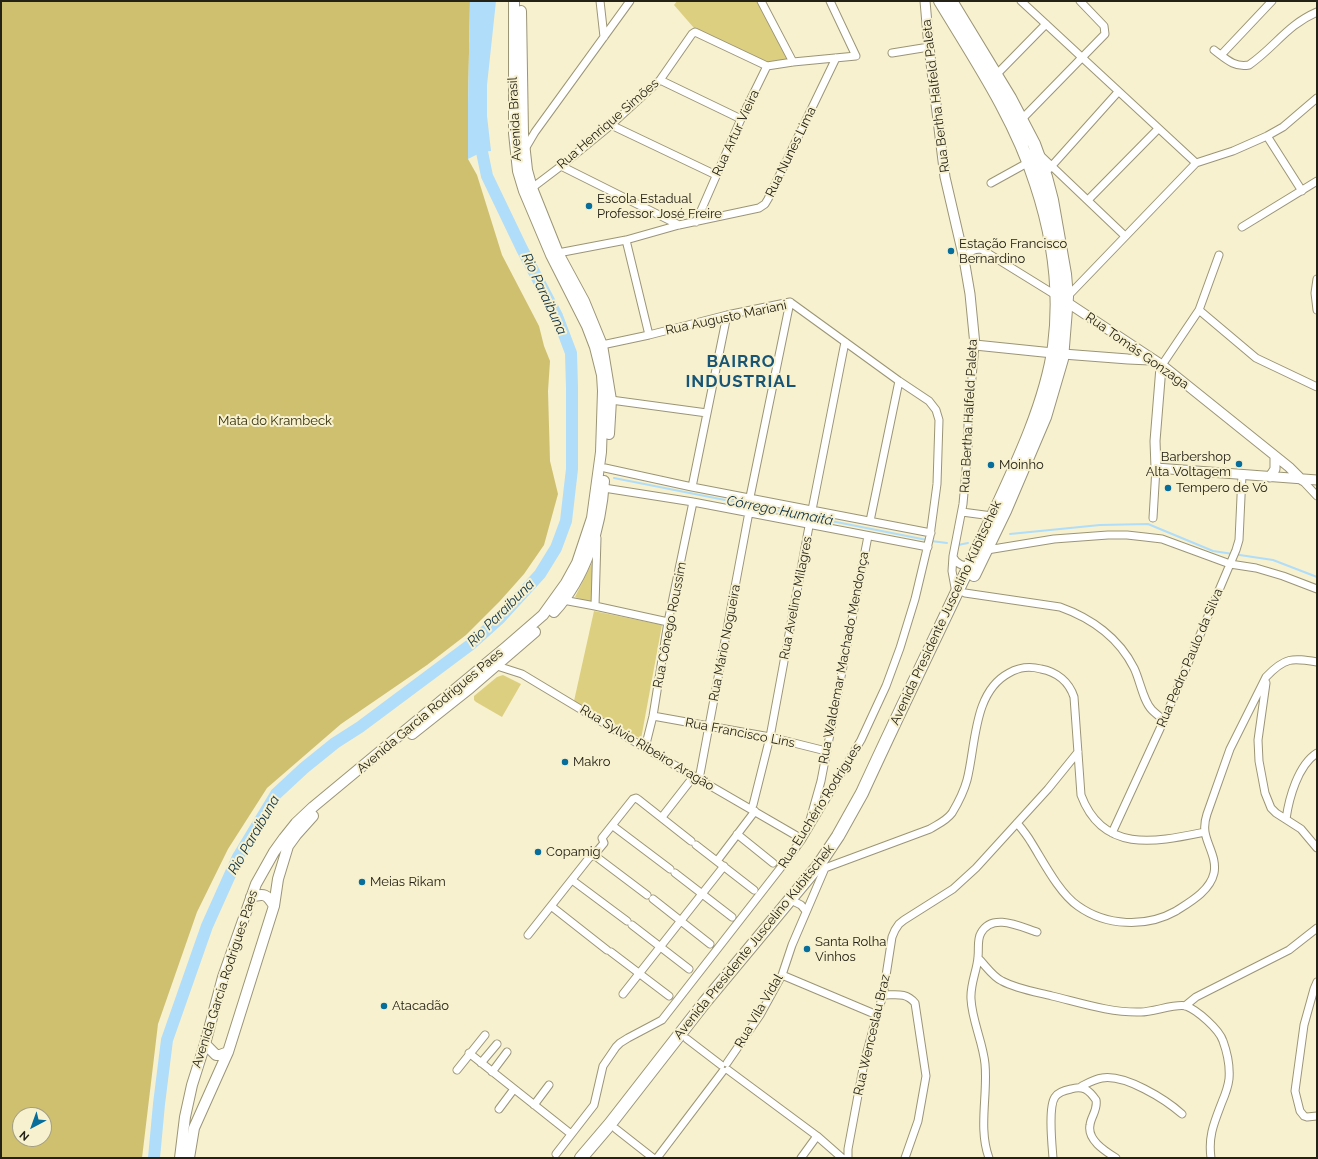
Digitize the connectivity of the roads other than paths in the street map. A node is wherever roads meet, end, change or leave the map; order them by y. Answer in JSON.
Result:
{"nodes":[{"id":1,"x":514,"y":1,"type":"edge"},
{"id":2,"x":521,"y":1,"type":"edge"},
{"id":3,"x":600,"y":1,"type":"edge"},
{"id":4,"x":630,"y":1,"type":"edge"},
{"id":5,"x":761,"y":1,"type":"edge"},
{"id":6,"x":830,"y":1,"type":"edge"},
{"id":7,"x":925,"y":1,"type":"edge"},
{"id":8,"x":940,"y":1,"type":"edge"},
{"id":9,"x":951,"y":1,"type":"edge"},
{"id":10,"x":1021,"y":1,"type":"edge"},
{"id":11,"x":1080,"y":1,"type":"edge"},
{"id":12,"x":1272,"y":1,"type":"edge"},
{"id":13,"x":1317,"y":12,"type":"edge"},
{"id":14,"x":1046,"y":24,"type":"junction"},
{"id":15,"x":604,"y":37,"type":"junction"},
{"id":16,"x":929,"y":47,"type":"junction"},
{"id":17,"x":1214,"y":50,"type":"dead end"},
{"id":18,"x":892,"y":53,"type":"dead end"},
{"id":19,"x":1221,"y":55,"type":"junction"},
{"id":20,"x":836,"y":58,"type":"junction"},
{"id":21,"x":1082,"y":58,"type":"junction"},
{"id":22,"x":793,"y":62,"type":"junction"},
{"id":23,"x":767,"y":66,"type":"junction"},
{"id":24,"x":996,"y":75,"type":"junction"},
{"id":25,"x":660,"y":80,"type":"junction"},
{"id":26,"x":1118,"y":92,"type":"junction"},
{"id":27,"x":1317,"y":98,"type":"edge"},
{"id":28,"x":741,"y":119,"type":"junction"},
{"id":29,"x":1022,"y":119,"type":"junction"},
{"id":30,"x":611,"y":125,"type":"junction"},
{"id":31,"x":1158,"y":129,"type":"junction"},
{"id":32,"x":535,"y":132,"type":"junction"},
{"id":33,"x":523,"y":134,"type":"junction"},
{"id":34,"x":1267,"y":136,"type":"junction"},
{"id":35,"x":525,"y":149,"type":"junction"},
{"id":36,"x":1029,"y":162,"type":"junction"},
{"id":37,"x":1196,"y":163,"type":"junction"},
{"id":38,"x":561,"y":166,"type":"junction"},
{"id":39,"x":1048,"y":171,"type":"junction"},
{"id":40,"x":716,"y":175,"type":"junction"},
{"id":41,"x":1317,"y":181,"type":"edge"},
{"id":42,"x":991,"y":183,"type":"dead end"},
{"id":43,"x":532,"y":188,"type":"junction"},
{"id":44,"x":1302,"y":190,"type":"junction"},
{"id":45,"x":1088,"y":200,"type":"junction"},
{"id":46,"x":696,"y":222,"type":"junction"},
{"id":47,"x":680,"y":225,"type":"junction"},
{"id":48,"x":1242,"y":227,"type":"dead end"},
{"id":49,"x":1125,"y":236,"type":"junction"},
{"id":50,"x":626,"y":240,"type":"junction"},
{"id":51,"x":555,"y":254,"type":"junction"},
{"id":52,"x":1219,"y":255,"type":"dead end"},
{"id":53,"x":964,"y":259,"type":"junction"},
{"id":54,"x":1317,"y":279,"type":"edge"},
{"id":55,"x":1064,"y":298,"type":"junction"},
{"id":56,"x":790,"y":302,"type":"junction"},
{"id":57,"x":577,"y":304,"type":"junction"},
{"id":58,"x":1199,"y":310,"type":"junction"},
{"id":59,"x":1317,"y":310,"type":"edge"},
{"id":60,"x":727,"y":315,"type":"junction"},
{"id":61,"x":649,"y":335,"type":"junction"},
{"id":62,"x":1123,"y":339,"type":"junction"},
{"id":63,"x":845,"y":342,"type":"junction"},
{"id":64,"x":602,"y":345,"type":"junction"},
{"id":65,"x":975,"y":345,"type":"junction"},
{"id":66,"x":1058,"y":353,"type":"junction"},
{"id":67,"x":1120,"y":359,"type":"junction"},
{"id":68,"x":1162,"y":365,"type":"junction"},
{"id":69,"x":899,"y":381,"type":"junction"},
{"id":70,"x":1317,"y":387,"type":"edge"},
{"id":71,"x":611,"y":400,"type":"junction"},
{"id":72,"x":936,"y":410,"type":"joint"},
{"id":73,"x":707,"y":413,"type":"junction"},
{"id":74,"x":601,"y":452,"type":"junction"},
{"id":75,"x":1275,"y":457,"type":"junction"},
{"id":76,"x":605,"y":468,"type":"junction"},
{"id":77,"x":1156,"y":468,"type":"junction"},
{"id":78,"x":1242,"y":475,"type":"junction"},
{"id":79,"x":1270,"y":477,"type":"junction"},
{"id":80,"x":1302,"y":480,"type":"junction"},
{"id":81,"x":1317,"y":480,"type":"edge"},
{"id":82,"x":692,"y":487,"type":"junction"},
{"id":83,"x":604,"y":488,"type":"junction"},
{"id":84,"x":1317,"y":496,"type":"edge"},
{"id":85,"x":750,"y":498,"type":"junction"},
{"id":86,"x":693,"y":502,"type":"junction"},
{"id":87,"x":812,"y":511,"type":"junction"},
{"id":88,"x":749,"y":512,"type":"junction"},
{"id":89,"x":962,"y":512,"type":"junction"},
{"id":90,"x":992,"y":516,"type":"junction"},
{"id":91,"x":1153,"y":518,"type":"dead end"},
{"id":92,"x":870,"y":521,"type":"junction"},
{"id":93,"x":810,"y":523,"type":"junction"},
{"id":94,"x":597,"y":526,"type":"junction"},
{"id":95,"x":930,"y":534,"type":"junction"},
{"id":96,"x":868,"y":536,"type":"junction"},
{"id":97,"x":928,"y":546,"type":"junction"},
{"id":98,"x":987,"y":550,"type":"junction"},
{"id":99,"x":953,"y":556,"type":"junction"},
{"id":100,"x":1232,"y":561,"type":"junction"},
{"id":101,"x":974,"y":566,"type":"junction"},
{"id":102,"x":570,"y":576,"type":"junction"},
{"id":103,"x":1317,"y":589,"type":"edge"},
{"id":104,"x":960,"y":593,"type":"junction"},
{"id":105,"x":563,"y":600,"type":"junction"},
{"id":106,"x":595,"y":606,"type":"junction"},
{"id":107,"x":668,"y":622,"type":"junction"},
{"id":108,"x":1317,"y":662,"type":"edge"},
{"id":109,"x":492,"y":663,"type":"junction"},
{"id":110,"x":1266,"y":677,"type":"junction"},
{"id":111,"x":653,"y":716,"type":"junction"},
{"id":112,"x":1164,"y":720,"type":"junction"},
{"id":113,"x":709,"y":728,"type":"junction"},
{"id":114,"x":770,"y":737,"type":"junction"},
{"id":115,"x":645,"y":748,"type":"junction"},
{"id":116,"x":826,"y":751,"type":"junction"},
{"id":117,"x":1078,"y":752,"type":"junction"},
{"id":118,"x":1317,"y":753,"type":"edge"},
{"id":119,"x":697,"y":775,"type":"junction"},
{"id":120,"x":820,"y":781,"type":"junction"},
{"id":121,"x":833,"y":788,"type":"junction"},
{"id":122,"x":754,"y":808,"type":"junction"},
{"id":123,"x":662,"y":817,"type":"junction"},
{"id":124,"x":1286,"y":820,"type":"junction"},
{"id":125,"x":1017,"y":823,"type":"junction"},
{"id":126,"x":613,"y":826,"type":"junction"},
{"id":127,"x":809,"y":826,"type":"junction"},
{"id":128,"x":1205,"y":832,"type":"junction"},
{"id":129,"x":737,"y":834,"type":"junction"},
{"id":130,"x":1112,"y":834,"type":"junction"},
{"id":131,"x":802,"y":838,"type":"junction"},
{"id":132,"x":1317,"y":848,"type":"edge"},
{"id":133,"x":594,"y":855,"type":"junction"},
{"id":134,"x":717,"y":861,"type":"junction"},
{"id":135,"x":773,"y":862,"type":"dead end"},
{"id":136,"x":724,"y":866,"type":"junction"},
{"id":137,"x":824,"y":868,"type":"junction"},
{"id":138,"x":572,"y":880,"type":"junction"},
{"id":139,"x":754,"y":890,"type":"dead end"},
{"id":140,"x":702,"y":893,"type":"junction"},
{"id":141,"x":251,"y":897,"type":"junction"},
{"id":142,"x":795,"y":902,"type":"junction"},
{"id":143,"x":274,"y":906,"type":"junction"},
{"id":144,"x":551,"y":906,"type":"junction"},
{"id":145,"x":806,"y":911,"type":"junction"},
{"id":146,"x":732,"y":917,"type":"dead end"},
{"id":147,"x":680,"y":921,"type":"junction"},
{"id":148,"x":1317,"y":928,"type":"edge"},
{"id":149,"x":1036,"y":932,"type":"dead end"},
{"id":150,"x":528,"y":935,"type":"dead end"},
{"id":151,"x":710,"y":944,"type":"dead end"},
{"id":152,"x":660,"y":946,"type":"junction"},
{"id":153,"x":978,"y":958,"type":"junction"},
{"id":154,"x":689,"y":969,"type":"dead end"},
{"id":155,"x":639,"y":973,"type":"junction"},
{"id":156,"x":782,"y":975,"type":"junction"},
{"id":157,"x":1316,"y":986,"type":"edge"},
{"id":158,"x":623,"y":994,"type":"dead end"},
{"id":159,"x":669,"y":996,"type":"dead end"},
{"id":160,"x":883,"y":996,"type":"junction"},
{"id":161,"x":1185,"y":1006,"type":"junction"},
{"id":162,"x":877,"y":1015,"type":"junction"},
{"id":163,"x":485,"y":1035,"type":"dead end"},
{"id":164,"x":687,"y":1039,"type":"junction"},
{"id":165,"x":205,"y":1044,"type":"junction"},
{"id":166,"x":497,"y":1044,"type":"dead end"},
{"id":167,"x":228,"y":1052,"type":"junction"},
{"id":168,"x":507,"y":1052,"type":"dead end"},
{"id":169,"x":469,"y":1054,"type":"junction"},
{"id":170,"x":481,"y":1063,"type":"junction"},
{"id":171,"x":725,"y":1067,"type":"junction"},
{"id":172,"x":457,"y":1070,"type":"dead end"},
{"id":173,"x":492,"y":1072,"type":"junction"},
{"id":174,"x":550,"y":1086,"type":"dead end"},
{"id":175,"x":1082,"y":1086,"type":"junction"},
{"id":176,"x":514,"y":1089,"type":"junction"},
{"id":177,"x":534,"y":1105,"type":"junction"},
{"id":178,"x":500,"y":1109,"type":"dead end"},
{"id":179,"x":1182,"y":1114,"type":"dead end"},
{"id":180,"x":1317,"y":1116,"type":"edge"},
{"id":181,"x":616,"y":1129,"type":"junction"},
{"id":182,"x":571,"y":1134,"type":"junction"},
{"id":183,"x":817,"y":1136,"type":"junction"},
{"id":184,"x":556,"y":1154,"type":"dead end"},
{"id":185,"x":180,"y":1158,"type":"edge"},
{"id":186,"x":189,"y":1158,"type":"edge"},
{"id":187,"x":581,"y":1158,"type":"edge"},
{"id":188,"x":592,"y":1158,"type":"edge"},
{"id":189,"x":653,"y":1158,"type":"edge"},
{"id":190,"x":657,"y":1158,"type":"edge"},
{"id":191,"x":801,"y":1158,"type":"edge"},
{"id":192,"x":842,"y":1158,"type":"edge"},
{"id":193,"x":848,"y":1158,"type":"edge"},
{"id":194,"x":905,"y":1158,"type":"edge"},
{"id":195,"x":989,"y":1158,"type":"edge"},
{"id":196,"x":1053,"y":1158,"type":"edge"},
{"id":197,"x":1116,"y":1158,"type":"edge"},
{"id":198,"x":1211,"y":1158,"type":"edge"}],
"edges":[{"from":1,"to":51,"type":"main road","name":"Avenida Brasil"},
{"from":2,"to":33,"type":"main road","name":"Avenida Brasil"},
{"from":3,"to":15,"type":"street"},
{"from":4,"to":15,"type":"street"},
{"from":5,"to":22,"type":"street"},
{"from":6,"to":20,"type":"street"},
{"from":7,"to":16,"type":"street","name":"Rua Bertha Halfeld Paleta"},
{"from":8,"to":36,"type":"highway","name":"Avenida Presidente Juscelino Kubitschek"},
{"from":9,"to":24,"type":"highway","name":"Avenida Presidente Juscelino Kubitschek"},
{"from":10,"to":14,"type":"street"},
{"from":11,"to":21,"type":"street"},
{"from":12,"to":19,"type":"street"},
{"from":13,"to":19,"type":"street"},
{"from":14,"to":21,"type":"street"},
{"from":14,"to":24,"type":"street"},
{"from":15,"to":32,"type":"street"},
{"from":16,"to":18,"type":"street"},
{"from":16,"to":53,"type":"street","name":"Rua Bertha Halfeld Paleta"},
{"from":17,"to":19,"type":"street"},
{"from":20,"to":22,"type":"street"},
{"from":20,"to":46,"type":"street","name":"Rua Nunes Lima"},
{"from":21,"to":26,"type":"street"},
{"from":21,"to":29,"type":"street"},
{"from":22,"to":23,"type":"street"},
{"from":23,"to":25,"type":"street","name":"Rua Henrique Simões"},
{"from":23,"to":28,"type":"street","name":"Rua Artur Vieira"},
{"from":24,"to":29,"type":"highway","name":"Avenida Presidente Juscelino Kubitschek"},
{"from":25,"to":28,"type":"street"},
{"from":25,"to":30,"type":"street","name":"Rua Henrique Simões"},
{"from":26,"to":31,"type":"street"},
{"from":26,"to":39,"type":"street"},
{"from":27,"to":34,"type":"street"},
{"from":28,"to":40,"type":"street","name":"Rua Artur Vieira"},
{"from":29,"to":39,"type":"highway","name":"Avenida Presidente Juscelino Kubitschek"},
{"from":30,"to":38,"type":"street","name":"Rua Henrique Simões"},
{"from":30,"to":40,"type":"street"},
{"from":31,"to":37,"type":"street"},
{"from":31,"to":45,"type":"street"},
{"from":32,"to":33,"type":"street"},
{"from":32,"to":35,"type":"street"},
{"from":33,"to":35,"type":"main road","name":"Avenida Brasil"},
{"from":34,"to":37,"type":"street"},
{"from":34,"to":44,"type":"street"},
{"from":35,"to":43,"type":"main road","name":"Avenida Brasil"},
{"from":36,"to":42,"type":"street"},
{"from":36,"to":55,"type":"highway","name":"Avenida Presidente Juscelino Kubitschek"},
{"from":37,"to":49,"type":"street"},
{"from":38,"to":43,"type":"street","name":"Rua Henrique Simões"},
{"from":38,"to":47,"type":"street"},
{"from":39,"to":45,"type":"street"},
{"from":39,"to":55,"type":"highway","name":"Avenida Presidente Juscelino Kubitschek"},
{"from":40,"to":46,"type":"street","name":"Rua Artur Vieira"},
{"from":41,"to":44,"type":"street"},
{"from":43,"to":51,"type":"main road","name":"Avenida Brasil"},
{"from":44,"to":48,"type":"street"},
{"from":45,"to":49,"type":"street"},
{"from":46,"to":47,"type":"street","name":"Rua Nunes Lima"},
{"from":47,"to":50,"type":"street","name":"Rua Nunes Lima"},
{"from":49,"to":55,"type":"street"},
{"from":50,"to":51,"type":"street","name":"Rua Nunes Lima"},
{"from":50,"to":61,"type":"street"},
{"from":51,"to":57,"type":"main road","name":"Avenida Garcia Rodrigues Paes"},
{"from":51,"to":64,"type":"main road","name":"Avenida Garcia Rodrigues Paes"},
{"from":52,"to":58,"type":"street"},
{"from":53,"to":55,"type":"street","name":"Rua Tomás Gonzaga"},
{"from":53,"to":65,"type":"street","name":"Rua Bertha Halfeld Paleta"},
{"from":54,"to":59,"type":"street"},
{"from":55,"to":62,"type":"street","name":"Rua Tomás Gonzaga"},
{"from":55,"to":66,"type":"highway","name":"Avenida Presidente Juscelino Kubitschek"},
{"from":56,"to":60,"type":"street","name":"Rua Augusto Mariani"},
{"from":56,"to":63,"type":"street","name":"Rua Augusto Mariani"},
{"from":56,"to":85,"type":"street"},
{"from":57,"to":64,"type":"main road"},
{"from":57,"to":74,"type":"main road","name":"Avenida Garcia Rodrigues Paes"},
{"from":58,"to":68,"type":"street"},
{"from":58,"to":70,"type":"street"},
{"from":60,"to":61,"type":"street","name":"Rua Augusto Mariani"},
{"from":60,"to":73,"type":"street"},
{"from":61,"to":64,"type":"street","name":"Rua Augusto Mariani"},
{"from":62,"to":67,"type":"street"},
{"from":62,"to":68,"type":"street","name":"Rua Tomás Gonzaga"},
{"from":63,"to":69,"type":"street","name":"Rua Augusto Mariani"},
{"from":63,"to":87,"type":"street","name":"Rua Avelino Milagres"},
{"from":64,"to":71,"type":"main road","name":"Avenida Garcia Rodrigues Paes"},
{"from":65,"to":66,"type":"street"},
{"from":65,"to":89,"type":"street","name":"Rua Bertha Halfeld Paleta"},
{"from":66,"to":67,"type":"street"},
{"from":66,"to":90,"type":"highway","name":"Avenida Presidente Juscelino Kubitschek"},
{"from":66,"to":98,"type":"highway","name":"Avenida Presidente Juscelino Kubitschek"},
{"from":67,"to":68,"type":"street"},
{"from":68,"to":75,"type":"street","name":"Rua Tomás Gonzaga"},
{"from":68,"to":77,"type":"street"},
{"from":69,"to":72,"type":"street","name":"Rua Augusto Mariani"},
{"from":69,"to":92,"type":"street"},
{"from":71,"to":73,"type":"street"},
{"from":71,"to":76,"type":"main road","name":"Avenida Garcia Rodrigues Paes"},
{"from":72,"to":95,"type":"street","name":"Rua Euchério Rodrigues"},
{"from":73,"to":82,"type":"street"},
{"from":74,"to":83,"type":"main road"},
{"from":74,"to":102,"type":"main road","name":"Avenida Garcia Rodrigues Paes"},
{"from":75,"to":79,"type":"street"},
{"from":75,"to":80,"type":"street","name":"Rua Tomás Gonzaga"},
{"from":76,"to":82,"type":"street"},
{"from":76,"to":83,"type":"main road","name":"Avenida Garcia Rodrigues Paes"},
{"from":77,"to":78,"type":"street"},
{"from":77,"to":91,"type":"street"},
{"from":78,"to":79,"type":"street"},
{"from":78,"to":100,"type":"street","name":"Rua Pedro Paulo da Silva"},
{"from":79,"to":80,"type":"street"},
{"from":80,"to":81,"type":"street"},
{"from":80,"to":84,"type":"street","name":"Rua Tomás Gonzaga"},
{"from":82,"to":85,"type":"street"},
{"from":83,"to":86,"type":"street"},
{"from":83,"to":94,"type":"main road","name":"Avenida Garcia Rodrigues Paes"},
{"from":85,"to":87,"type":"street"},
{"from":86,"to":88,"type":"street"},
{"from":86,"to":107,"type":"street","name":"Rua Cônego Roussim"},
{"from":87,"to":92,"type":"street"},
{"from":87,"to":93,"type":"street","name":"Rua Avelino Milagres"},
{"from":88,"to":93,"type":"street"},
{"from":88,"to":113,"type":"street","name":"Rua Mário Nogueira"},
{"from":89,"to":90,"type":"street"},
{"from":89,"to":99,"type":"street","name":"Rua Bertha Halfeld Paleta"},
{"from":90,"to":101,"type":"highway","name":"Avenida Presidente Juscelino Kubitschek"},
{"from":92,"to":95,"type":"street"},
{"from":93,"to":96,"type":"street"},
{"from":93,"to":114,"type":"street","name":"Rua Avelino Milagres"},
{"from":94,"to":105,"type":"main road","name":"Avenida Garcia Rodrigues Paes"},
{"from":94,"to":106,"type":"street","name":"Avenida Garcia Rodrigues Paes"},
{"from":95,"to":97,"type":"street","name":"Rua Euchério Rodrigues"},
{"from":96,"to":97,"type":"street"},
{"from":96,"to":116,"type":"street","name":"Rua Waldemar Machado Mendonça"},
{"from":97,"to":121,"type":"street","name":"Rua Euchério Rodrigues"},
{"from":98,"to":100,"type":"street"},
{"from":98,"to":101,"type":"highway","name":"Avenida Presidente Juscelino Kubitschek"},
{"from":99,"to":101,"type":"street"},
{"from":99,"to":104,"type":"street","name":"Rua Bertha Halfeld Paleta"},
{"from":100,"to":103,"type":"street"},
{"from":100,"to":112,"type":"street","name":"Rua Pedro Paulo da Silva"},
{"from":101,"to":104,"type":"highway","name":"Avenida Presidente Juscelino Kubitschek"},
{"from":102,"to":105,"type":"main road"},
{"from":102,"to":109,"type":"main road","name":"Avenida Garcia Rodrigues Paes"},
{"from":104,"to":112,"type":"street"},
{"from":104,"to":137,"type":"highway","name":"Avenida Presidente Juscelino Kubitschek"},
{"from":104,"to":187,"type":"highway","name":"Avenida Presidente Juscelino Kubitschek"},
{"from":105,"to":106,"type":"street"},
{"from":105,"to":109,"type":"main road","name":"Avenida Garcia Rodrigues Paes"},
{"from":106,"to":107,"type":"street"},
{"from":107,"to":111,"type":"street","name":"Rua Cônego Roussim"},
{"from":108,"to":110,"type":"street"},
{"from":109,"to":115,"type":"street","name":"Rua Sylvio Ribeiro Aragão"},
{"from":109,"to":141,"type":"main road","name":"Avenida Garcia Rodrigues Paes"},
{"from":109,"to":143,"type":"main road","name":"Avenida Garcia Rodrigues Paes"},
{"from":110,"to":124,"type":"street"},
{"from":110,"to":128,"type":"street"},
{"from":111,"to":113,"type":"street","name":"Rua Francisco Lins"},
{"from":111,"to":115,"type":"street","name":"Rua Cônego Roussim"},
{"from":112,"to":130,"type":"street","name":"Rua Pedro Paulo da Silva"},
{"from":113,"to":114,"type":"street","name":"Rua Francisco Lins"},
{"from":113,"to":119,"type":"street","name":"Rua Mário Nogueira"},
{"from":114,"to":116,"type":"street","name":"Rua Francisco Lins"},
{"from":114,"to":122,"type":"street","name":"Rua Avelino Milagres"},
{"from":115,"to":119,"type":"street","name":"Rua Sylvio Ribeiro Aragão"},
{"from":116,"to":120,"type":"street","name":"Rua Waldemar Machado Mendonça"},
{"from":117,"to":125,"type":"street","name":"Rua Wenceslau Braz"},
{"from":117,"to":130,"type":"street"},
{"from":117,"to":137,"type":"street"},
{"from":118,"to":124,"type":"street"},
{"from":119,"to":122,"type":"street","name":"Rua Sylvio Ribeiro Aragão"},
{"from":119,"to":123,"type":"street"},
{"from":120,"to":121,"type":"street"},
{"from":120,"to":127,"type":"street","name":"Rua Waldemar Machado Mendonça"},
{"from":121,"to":127,"type":"street","name":"Rua Euchério Rodrigues"},
{"from":122,"to":129,"type":"street"},
{"from":122,"to":131,"type":"street","name":"Rua Sylvio Ribeiro Aragão"},
{"from":123,"to":126,"type":"street"},
{"from":123,"to":134,"type":"street"},
{"from":124,"to":132,"type":"street"},
{"from":125,"to":128,"type":"street"},
{"from":125,"to":160,"type":"street","name":"Rua Wenceslau Braz"},
{"from":126,"to":133,"type":"street"},
{"from":126,"to":140,"type":"street"},
{"from":127,"to":131,"type":"street","name":"Rua Euchério Rodrigues"},
{"from":128,"to":130,"type":"street"},
{"from":129,"to":134,"type":"street"},
{"from":129,"to":135,"type":"street"},
{"from":131,"to":182,"type":"street","name":"Rua Euchério Rodrigues"},
{"from":133,"to":138,"type":"street"},
{"from":133,"to":147,"type":"street"},
{"from":134,"to":136,"type":"street"},
{"from":136,"to":139,"type":"street"},
{"from":136,"to":140,"type":"street"},
{"from":137,"to":142,"type":"highway","name":"Avenida Presidente Juscelino Kubitschek"},
{"from":137,"to":145,"type":"street","name":"Rua Vila Vidal"},
{"from":138,"to":144,"type":"street"},
{"from":138,"to":152,"type":"street"},
{"from":140,"to":146,"type":"street"},
{"from":140,"to":147,"type":"street"},
{"from":141,"to":143,"type":"main road"},
{"from":141,"to":165,"type":"main road","name":"Avenida Garcia Rodrigues Paes"},
{"from":142,"to":145,"type":"street"},
{"from":142,"to":164,"type":"highway","name":"Avenida Presidente Juscelino Kubitschek"},
{"from":143,"to":167,"type":"main road","name":"Avenida Garcia Rodrigues Paes"},
{"from":144,"to":150,"type":"street"},
{"from":144,"to":155,"type":"street"},
{"from":145,"to":156,"type":"street","name":"Rua Vila Vidal"},
{"from":147,"to":151,"type":"street"},
{"from":147,"to":152,"type":"street"},
{"from":148,"to":161,"type":"street"},
{"from":149,"to":153,"type":"street"},
{"from":152,"to":154,"type":"street"},
{"from":152,"to":155,"type":"street"},
{"from":153,"to":161,"type":"street"},
{"from":153,"to":195,"type":"street"},
{"from":155,"to":158,"type":"street"},
{"from":155,"to":159,"type":"street"},
{"from":156,"to":162,"type":"street"},
{"from":156,"to":171,"type":"street","name":"Rua Vila Vidal"},
{"from":157,"to":180,"type":"street"},
{"from":160,"to":162,"type":"street","name":"Rua Wenceslau Braz"},
{"from":160,"to":194,"type":"street"},
{"from":161,"to":198,"type":"street"},
{"from":162,"to":193,"type":"street","name":"Rua Wenceslau Braz"},
{"from":163,"to":169,"type":"street"},
{"from":164,"to":171,"type":"street"},
{"from":164,"to":181,"type":"highway","name":"Avenida Presidente Juscelino Kubitschek"},
{"from":165,"to":167,"type":"main road"},
{"from":165,"to":185,"type":"main road","name":"Avenida Garcia Rodrigues Paes"},
{"from":166,"to":170,"type":"street"},
{"from":167,"to":186,"type":"main road","name":"Avenida Garcia Rodrigues Paes"},
{"from":168,"to":173,"type":"street"},
{"from":169,"to":170,"type":"street"},
{"from":169,"to":172,"type":"street"},
{"from":170,"to":173,"type":"street"},
{"from":171,"to":183,"type":"street"},
{"from":171,"to":190,"type":"street","name":"Rua Vila Vidal"},
{"from":173,"to":176,"type":"street"},
{"from":174,"to":177,"type":"street"},
{"from":175,"to":179,"type":"street"},
{"from":175,"to":196,"type":"street"},
{"from":175,"to":197,"type":"street"},
{"from":176,"to":177,"type":"street"},
{"from":176,"to":178,"type":"street"},
{"from":177,"to":182,"type":"street"},
{"from":181,"to":188,"type":"highway","name":"Avenida Presidente Juscelino Kubitschek"},
{"from":181,"to":189,"type":"street"},
{"from":182,"to":184,"type":"street","name":"Rua Euchério Rodrigues"},
{"from":183,"to":191,"type":"street"},
{"from":183,"to":192,"type":"street"}]}
